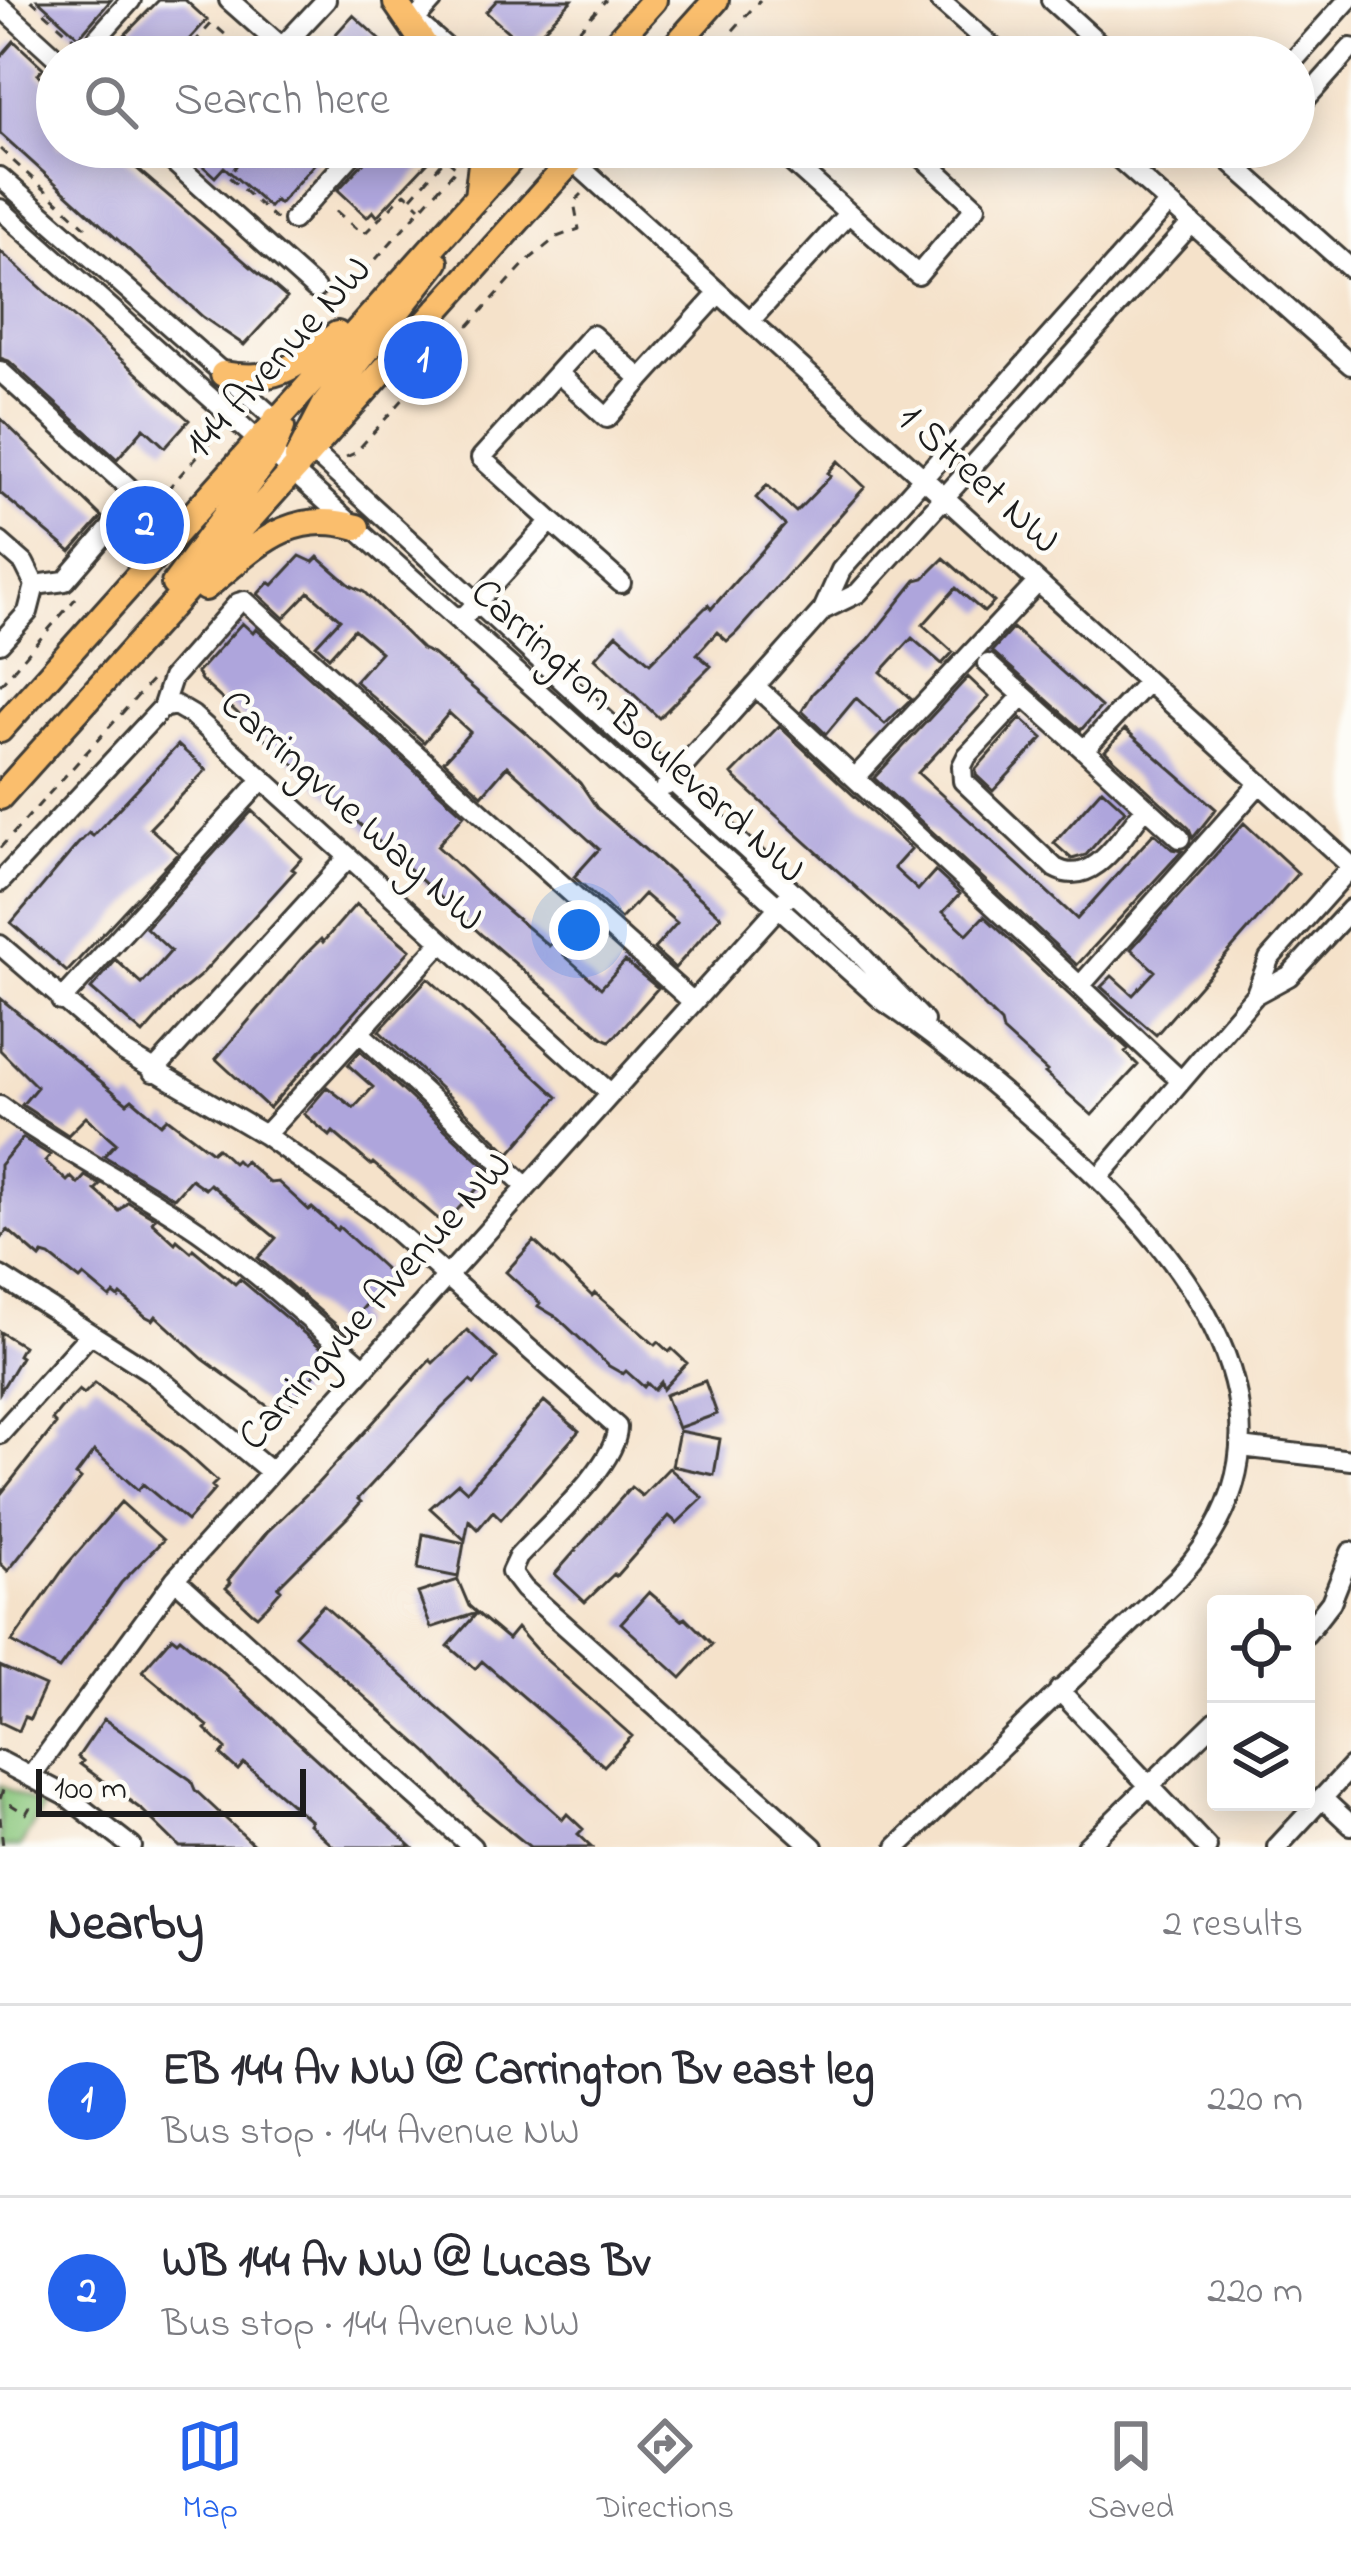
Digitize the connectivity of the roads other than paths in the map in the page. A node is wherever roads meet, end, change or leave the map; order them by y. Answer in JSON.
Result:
{"nodes":[{"id":1,"x":131,"y":0,"type":"edge"},
{"id":2,"x":229,"y":0,"type":"edge"},
{"id":3,"x":326,"y":0,"type":"edge"},
{"id":4,"x":433,"y":0,"type":"edge"},
{"id":5,"x":653,"y":0,"type":"edge"},
{"id":6,"x":716,"y":0,"type":"edge"},
{"id":7,"x":939,"y":0,"type":"edge"},
{"id":8,"x":1051,"y":0,"type":"edge"},
{"id":9,"x":1348,"y":0,"type":"edge"},
{"id":10,"x":2,"y":6,"type":"edge"},
{"id":11,"x":401,"y":8,"type":"edge"},
{"id":12,"x":94,"y":36,"type":"edge"},
{"id":13,"x":270,"y":36,"type":"edge"},
{"id":14,"x":300,"y":36,"type":"edge"},
{"id":15,"x":419,"y":36,"type":"edge"},
{"id":16,"x":433,"y":36,"type":"edge"},
{"id":17,"x":621,"y":36,"type":"edge"},
{"id":18,"x":684,"y":36,"type":"edge"},
{"id":19,"x":977,"y":36,"type":"edge"},
{"id":20,"x":1091,"y":36,"type":"edge"},
{"id":21,"x":1315,"y":37,"type":"edge"},
{"id":22,"x":36,"y":38,"type":"edge"},
{"id":23,"x":1351,"y":48,"type":"edge"},
{"id":24,"x":1315,"y":88,"type":"edge"},
{"id":25,"x":180,"y":168,"type":"edge"},
{"id":26,"x":340,"y":168,"type":"edge"},
{"id":27,"x":480,"y":168,"type":"edge"},
{"id":28,"x":503,"y":168,"type":"edge"},
{"id":29,"x":556,"y":168,"type":"edge"},
{"id":30,"x":585,"y":168,"type":"edge"},
{"id":31,"x":798,"y":168,"type":"edge"},
{"id":32,"x":934,"y":168,"type":"edge"},
{"id":33,"x":1130,"y":168,"type":"edge"},
{"id":34,"x":1239,"y":168,"type":"edge"},
{"id":35,"x":1241,"y":170,"type":"joint"},
{"id":36,"x":0,"y":177,"type":"edge"},
{"id":37,"x":476,"y":197,"type":"junction"},
{"id":38,"x":1169,"y":203,"type":"junction"},
{"id":39,"x":0,"y":209,"type":"edge"},
{"id":40,"x":847,"y":215,"type":"junction"},
{"id":41,"x":293,"y":220,"type":"road end"},
{"id":42,"x":1192,"y":223,"type":"junction"},
{"id":43,"x":1351,"y":269,"type":"edge"},
{"id":44,"x":314,"y":289,"type":"dead end"},
{"id":45,"x":392,"y":292,"type":"junction"},
{"id":46,"x":719,"y":293,"type":"junction"},
{"id":47,"x":750,"y":321,"type":"junction"},
{"id":48,"x":1351,"y":365,"type":"edge"},
{"id":49,"x":0,"y":371,"type":"edge"},
{"id":50,"x":557,"y":373,"type":"junction"},
{"id":51,"x":223,"y":374,"type":"junction"},
{"id":52,"x":641,"y":379,"type":"junction"},
{"id":53,"x":276,"y":419,"type":"junction"},
{"id":54,"x":265,"y":446,"type":"junction"},
{"id":55,"x":308,"y":447,"type":"junction"},
{"id":56,"x":294,"y":472,"type":"junction"},
{"id":57,"x":923,"y":478,"type":"junction"},
{"id":58,"x":946,"y":499,"type":"junction"},
{"id":59,"x":551,"y":521,"type":"junction"},
{"id":60,"x":357,"y":527,"type":"junction"},
{"id":61,"x":0,"y":542,"type":"edge"},
{"id":62,"x":1038,"y":582,"type":"junction"},
{"id":63,"x":621,"y":583,"type":"dead end"},
{"id":64,"x":35,"y":585,"type":"junction"},
{"id":65,"x":478,"y":602,"type":"junction"},
{"id":66,"x":823,"y":610,"type":"junction"},
{"id":67,"x":460,"y":621,"type":"junction"},
{"id":68,"x":147,"y":634,"type":"junction"},
{"id":69,"x":0,"y":643,"type":"edge"},
{"id":70,"x":988,"y":664,"type":"dead end"},
{"id":71,"x":1148,"y":682,"type":"junction"},
{"id":72,"x":755,"y":686,"type":"junction"},
{"id":73,"x":1023,"y":696,"type":"junction"},
{"id":74,"x":82,"y":706,"type":"junction"},
{"id":75,"x":162,"y":708,"type":"junction"},
{"id":76,"x":0,"y":733,"type":"edge"},
{"id":77,"x":1084,"y":751,"type":"junction"},
{"id":78,"x":855,"y":778,"type":"junction"},
{"id":79,"x":262,"y":780,"type":"junction"},
{"id":80,"x":672,"y":780,"type":"junction"},
{"id":81,"x":1260,"y":783,"type":"junction"},
{"id":82,"x":0,"y":797,"type":"edge"},
{"id":83,"x":655,"y":799,"type":"junction"},
{"id":84,"x":1146,"y":807,"type":"junction"},
{"id":85,"x":1180,"y":838,"type":"dead end"},
{"id":86,"x":347,"y":859,"type":"junction"},
{"id":87,"x":1351,"y":866,"type":"edge"},
{"id":88,"x":0,"y":882,"type":"edge"},
{"id":89,"x":793,"y":890,"type":"junction"},
{"id":90,"x":778,"y":908,"type":"junction"},
{"id":91,"x":1351,"y":909,"type":"edge"},
{"id":92,"x":441,"y":943,"type":"junction"},
{"id":93,"x":0,"y":945,"type":"edge"},
{"id":94,"x":1080,"y":986,"type":"junction"},
{"id":95,"x":1256,"y":994,"type":"junction"},
{"id":96,"x":61,"y":1001,"type":"junction"},
{"id":97,"x":693,"y":1002,"type":"junction"},
{"id":98,"x":359,"y":1033,"type":"junction"},
{"id":99,"x":939,"y":1038,"type":"junction"},
{"id":100,"x":153,"y":1072,"type":"junction"},
{"id":101,"x":1181,"y":1081,"type":"junction"},
{"id":102,"x":611,"y":1094,"type":"junction"},
{"id":103,"x":0,"y":1106,"type":"edge"},
{"id":104,"x":265,"y":1135,"type":"junction"},
{"id":105,"x":1100,"y":1176,"type":"junction"},
{"id":106,"x":527,"y":1187,"type":"junction"},
{"id":107,"x":448,"y":1275,"type":"junction"},
{"id":108,"x":0,"y":1276,"type":"edge"},
{"id":109,"x":90,"y":1334,"type":"junction"},
{"id":110,"x":364,"y":1368,"type":"junction"},
{"id":111,"x":0,"y":1434,"type":"edge"},
{"id":112,"x":1241,"y":1447,"type":"junction"},
{"id":113,"x":1351,"y":1460,"type":"edge"},
{"id":114,"x":272,"y":1472,"type":"junction"},
{"id":115,"x":1351,"y":1552,"type":"edge"},
{"id":116,"x":1347,"y":1578,"type":"edge"},
{"id":117,"x":176,"y":1580,"type":"junction"},
{"id":118,"x":1315,"y":1622,"type":"edge"},
{"id":119,"x":1059,"y":1690,"type":"junction"},
{"id":120,"x":1207,"y":1729,"type":"edge"},
{"id":121,"x":0,"y":1761,"type":"edge"},
{"id":122,"x":1351,"y":1767,"type":"edge"},
{"id":123,"x":32,"y":1776,"type":"junction"},
{"id":124,"x":1147,"y":1786,"type":"junction"},
{"id":125,"x":1322,"y":1798,"type":"junction"},
{"id":126,"x":1351,"y":1825,"type":"edge"},
{"id":127,"x":132,"y":1847,"type":"edge"},
{"id":128,"x":472,"y":1847,"type":"edge"},
{"id":129,"x":813,"y":1847,"type":"edge"},
{"id":130,"x":897,"y":1847,"type":"edge"},
{"id":131,"x":1086,"y":1847,"type":"edge"},
{"id":132,"x":1207,"y":1847,"type":"edge"},
{"id":133,"x":1277,"y":1847,"type":"edge"}],
"edges":[{"from":1,"to":12,"type":"street"},
{"from":2,"to":13,"type":"street"},
{"from":3,"to":14,"type":"street"},
{"from":4,"to":11,"type":"street"},
{"from":5,"to":17,"type":"main road"},
{"from":6,"to":18,"type":"main road"},
{"from":7,"to":19,"type":"street"},
{"from":8,"to":20,"type":"street"},
{"from":9,"to":21,"type":"street"},
{"from":10,"to":22,"type":"street"},
{"from":11,"to":15,"type":"main road"},
{"from":11,"to":16,"type":"street"},
{"from":23,"to":24,"type":"street"},
{"from":25,"to":44,"type":"street"},
{"from":26,"to":41,"type":"street"},
{"from":27,"to":37,"type":"main road"},
{"from":28,"to":37,"type":"main road","name":"144 Avenue NW"},
{"from":29,"to":55,"type":"main road","name":"144 Avenue NW"},
{"from":30,"to":46,"type":"street","name":"1 Street NW"},
{"from":31,"to":40,"type":"street"},
{"from":32,"to":40,"type":"street"},
{"from":33,"to":38,"type":"street"},
{"from":34,"to":35,"type":"street"},
{"from":35,"to":43,"type":"street"},
{"from":36,"to":51,"type":"street","name":"Carrington Boulevard NW"},
{"from":37,"to":45,"type":"main road","name":"144 Avenue NW"},
{"from":37,"to":55,"type":"main road"},
{"from":38,"to":42,"type":"street"},
{"from":38,"to":57,"type":"street"},
{"from":39,"to":54,"type":"street","name":"Carrington Boulevard NW"},
{"from":40,"to":47,"type":"street"},
{"from":42,"to":48,"type":"street"},
{"from":42,"to":58,"type":"street"},
{"from":45,"to":51,"type":"main road"},
{"from":45,"to":53,"type":"main road","name":"144 Avenue NW"},
{"from":46,"to":47,"type":"street","name":"1 Street NW"},
{"from":46,"to":52,"type":"street"},
{"from":47,"to":57,"type":"street","name":"1 Street NW"},
{"from":49,"to":64,"type":"street"},
{"from":50,"to":52,"type":"street"},
{"from":50,"to":52,"type":"street"},
{"from":50,"to":59,"type":"street"},
{"from":51,"to":53,"type":"street","name":"Carrington Boulevard NW"},
{"from":53,"to":54,"type":"main road"},
{"from":53,"to":55,"type":"street","name":"Carrington Boulevard NW"},
{"from":54,"to":56,"type":"street","name":"Carrington Boulevard NW"},
{"from":54,"to":74,"type":"main road"},
{"from":54,"to":76,"type":"main road","name":"144 Avenue NW"},
{"from":55,"to":56,"type":"main road","name":"144 Avenue NW"},
{"from":55,"to":65,"type":"street","name":"Carrington Boulevard NW"},
{"from":56,"to":60,"type":"street","name":"Carrington Boulevard NW"},
{"from":56,"to":68,"type":"main road","name":"144 Avenue NW"},
{"from":57,"to":58,"type":"street","name":"1 Street NW"},
{"from":57,"to":66,"type":"street"},
{"from":58,"to":62,"type":"street","name":"1 Street NW"},
{"from":58,"to":66,"type":"street"},
{"from":59,"to":63,"type":"street"},
{"from":59,"to":65,"type":"street"},
{"from":60,"to":67,"type":"street","name":"Carrington Boulevard NW"},
{"from":60,"to":68,"type":"main road"},
{"from":61,"to":64,"type":"street"},
{"from":62,"to":71,"type":"street","name":"1 Street NW"},
{"from":62,"to":78,"type":"street"},
{"from":64,"to":69,"type":"street"},
{"from":65,"to":67,"type":"street"},
{"from":65,"to":80,"type":"street","name":"Carrington Boulevard NW"},
{"from":66,"to":72,"type":"street"},
{"from":67,"to":83,"type":"street","name":"Carrington Boulevard NW"},
{"from":68,"to":74,"type":"main road","name":"144 Avenue NW"},
{"from":70,"to":73,"type":"street"},
{"from":71,"to":77,"type":"street"},
{"from":71,"to":81,"type":"street","name":"1 Street NW"},
{"from":72,"to":78,"type":"street"},
{"from":72,"to":80,"type":"street"},
{"from":73,"to":77,"type":"street"},
{"from":73,"to":84,"type":"street"},
{"from":74,"to":82,"type":"main road","name":"144 Avenue NW"},
{"from":75,"to":79,"type":"street","name":"Carringvue Way NW"},
{"from":75,"to":88,"type":"street","name":"Carringvue Way NW"},
{"from":75,"to":97,"type":"street"},
{"from":77,"to":84,"type":"street"},
{"from":78,"to":94,"type":"street"},
{"from":79,"to":86,"type":"street","name":"Carringvue Way NW"},
{"from":79,"to":96,"type":"street"},
{"from":80,"to":83,"type":"street"},
{"from":80,"to":89,"type":"street","name":"Carrington Boulevard NW"},
{"from":81,"to":87,"type":"street","name":"1 Street NW"},
{"from":81,"to":94,"type":"street"},
{"from":83,"to":90,"type":"street","name":"Carrington Boulevard NW"},
{"from":84,"to":85,"type":"street"},
{"from":86,"to":92,"type":"street","name":"Carringvue Way NW"},
{"from":86,"to":100,"type":"street"},
{"from":87,"to":95,"type":"street"},
{"from":89,"to":90,"type":"street","name":"Carringvue Avenue NW"},
{"from":89,"to":99,"type":"street","name":"Carrington Boulevard NW"},
{"from":90,"to":97,"type":"street","name":"Carringvue Avenue NW"},
{"from":90,"to":99,"type":"street","name":"Carrington Boulevard NW"},
{"from":91,"to":95,"type":"street"},
{"from":92,"to":98,"type":"street"},
{"from":92,"to":102,"type":"street","name":"Carringvue Way NW"},
{"from":93,"to":96,"type":"street"},
{"from":94,"to":101,"type":"street"},
{"from":95,"to":101,"type":"street"},
{"from":96,"to":100,"type":"street"},
{"from":97,"to":102,"type":"street","name":"Carringvue Avenue NW"},
{"from":98,"to":104,"type":"street"},
{"from":98,"to":106,"type":"street"},
{"from":99,"to":105,"type":"street","name":"Carrington Boulevard NW"},
{"from":100,"to":104,"type":"street"},
{"from":101,"to":105,"type":"street"},
{"from":102,"to":106,"type":"street","name":"Carringvue Avenue NW"},
{"from":103,"to":110,"type":"street"},
{"from":104,"to":107,"type":"street"},
{"from":105,"to":112,"type":"street","name":"Carrington Boulevard NW"},
{"from":106,"to":107,"type":"street","name":"Carringvue Avenue NW"},
{"from":107,"to":110,"type":"street","name":"Carringvue Avenue NW"},
{"from":107,"to":129,"type":"street"},
{"from":108,"to":109,"type":"street"},
{"from":109,"to":111,"type":"street"},
{"from":109,"to":114,"type":"street"},
{"from":110,"to":114,"type":"street","name":"Carringvue Avenue NW"},
{"from":112,"to":113,"type":"street"},
{"from":112,"to":119,"type":"street","name":"Carrington Boulevard NW"},
{"from":114,"to":117,"type":"street","name":"Carringvue Avenue NW"},
{"from":115,"to":116,"type":"street"},
{"from":116,"to":118,"type":"street"},
{"from":117,"to":123,"type":"street","name":"Carringvue Avenue NW"},
{"from":117,"to":128,"type":"street"},
{"from":119,"to":124,"type":"street"},
{"from":119,"to":130,"type":"street","name":"Carrington Boulevard NW"},
{"from":120,"to":124,"type":"street"},
{"from":121,"to":123,"type":"street"},
{"from":122,"to":125,"type":"street"},
{"from":123,"to":127,"type":"street"},
{"from":124,"to":131,"type":"street"},
{"from":124,"to":132,"type":"street"},
{"from":125,"to":126,"type":"street"},
{"from":125,"to":133,"type":"street"}]}
